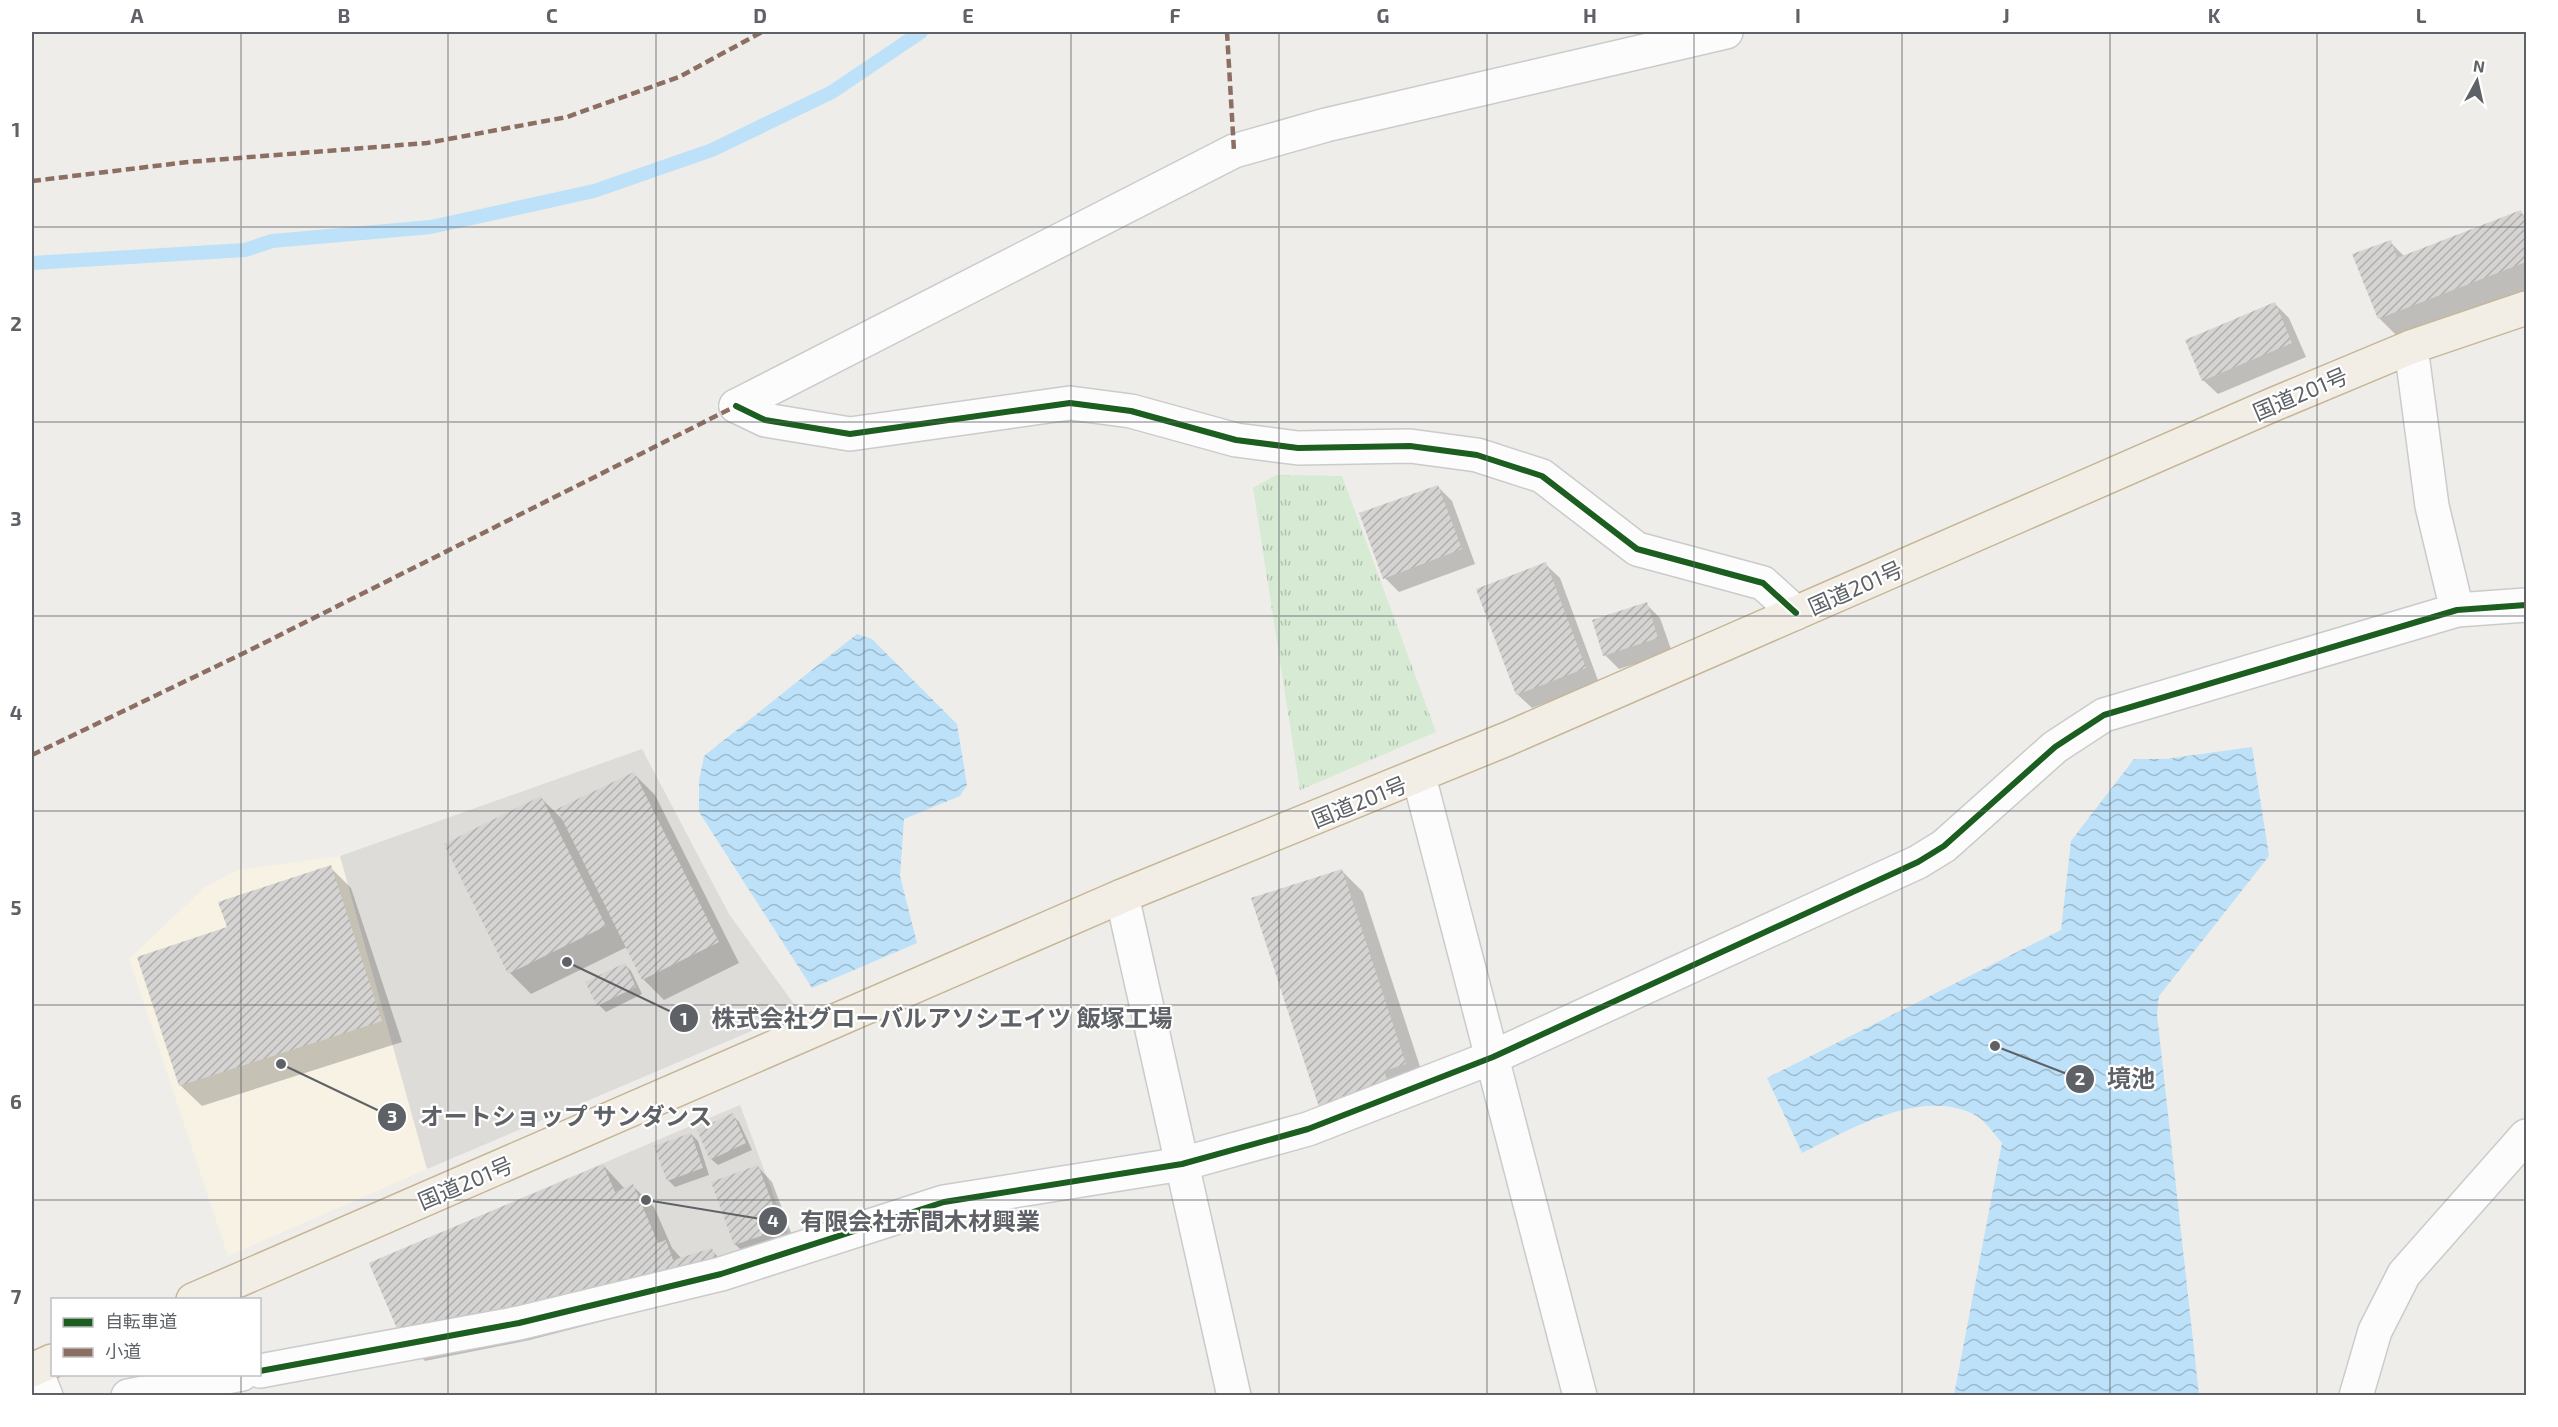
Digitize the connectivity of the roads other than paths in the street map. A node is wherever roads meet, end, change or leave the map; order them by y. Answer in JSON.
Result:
{"nodes":[{"id":1,"x":1726,"y":32,"type":"edge"},
{"id":2,"x":2526,"y":308,"type":"edge"},
{"id":3,"x":2411,"y":347,"type":"junction"},
{"id":4,"x":2526,"y":605,"type":"edge"},
{"id":5,"x":2457,"y":609,"type":"junction"},
{"id":6,"x":1796,"y":613,"type":"junction"},
{"id":7,"x":1419,"y":777,"type":"junction"},
{"id":8,"x":1122,"y":896,"type":"junction"},
{"id":9,"x":1493,"y":1058,"type":"junction"},
{"id":10,"x":2526,"y":1136,"type":"edge"},
{"id":11,"x":1182,"y":1164,"type":"junction"},
{"id":12,"x":195,"y":1298,"type":"edge"},
{"id":13,"x":261,"y":1371,"type":"edge"},
{"id":14,"x":231,"y":1376,"type":"edge"},
{"id":15,"x":128,"y":1395,"type":"edge"},
{"id":16,"x":1234,"y":1395,"type":"edge"},
{"id":17,"x":1580,"y":1395,"type":"edge"},
{"id":18,"x":2356,"y":1395,"type":"edge"}],
"edges":[{"from":1,"to":6,"type":"street"},
{"from":2,"to":3,"type":"highway","name":"国道201号"},
{"from":3,"to":5,"type":"street"},
{"from":3,"to":6,"type":"highway","name":"国道201号"},
{"from":4,"to":5,"type":"street"},
{"from":5,"to":9,"type":"street"},
{"from":6,"to":7,"type":"highway","name":"国道201号"},
{"from":7,"to":8,"type":"highway","name":"国道201号"},
{"from":7,"to":9,"type":"street"},
{"from":8,"to":11,"type":"street"},
{"from":8,"to":12,"type":"highway","name":"国道201号"},
{"from":9,"to":11,"type":"street"},
{"from":9,"to":17,"type":"street"},
{"from":10,"to":18,"type":"street"},
{"from":11,"to":13,"type":"street"},
{"from":11,"to":16,"type":"street"},
{"from":14,"to":15,"type":"street"}]}
